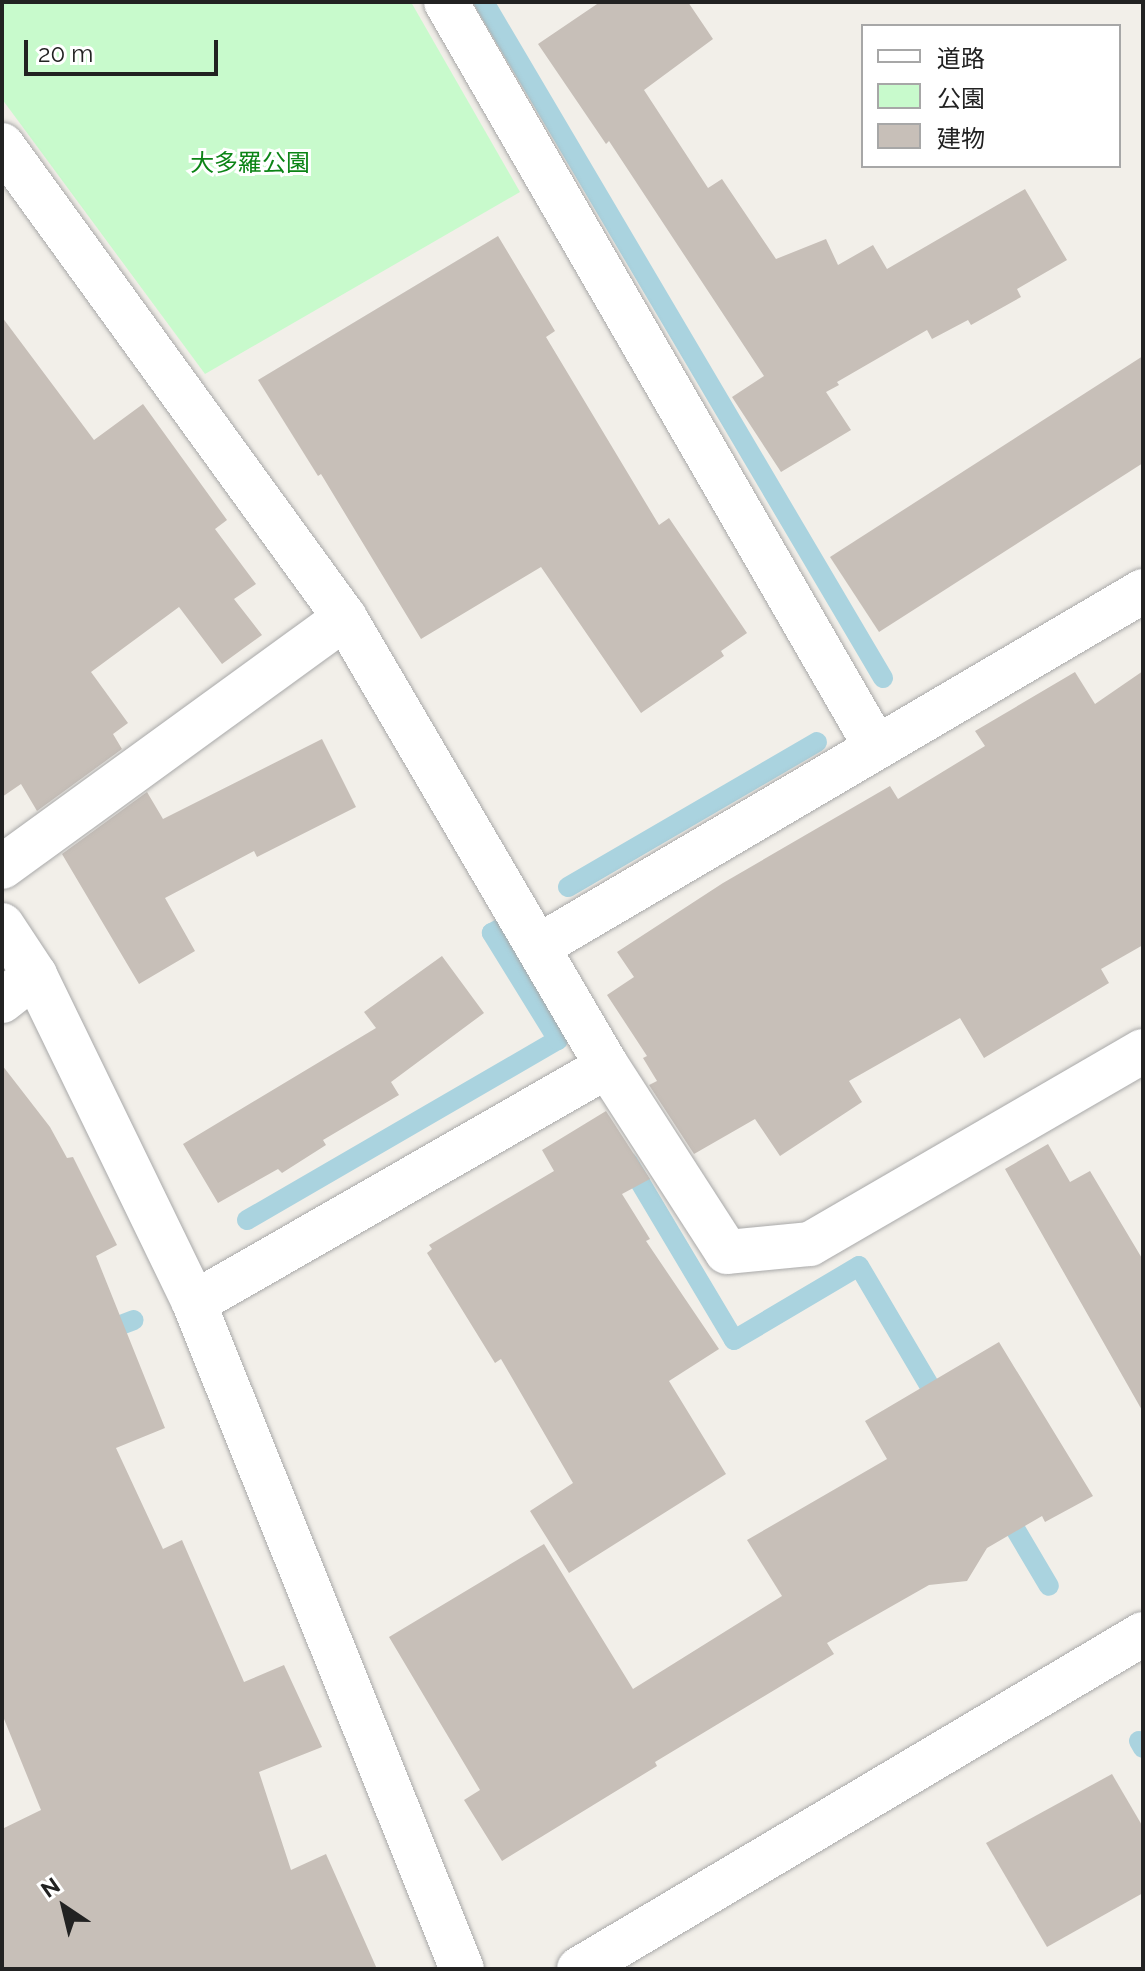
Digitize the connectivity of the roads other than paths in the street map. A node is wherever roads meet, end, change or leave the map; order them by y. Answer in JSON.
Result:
{"nodes":[{"id":1,"x":446,"y":2,"type":"edge"},
{"id":2,"x":2,"y":145,"type":"edge"},
{"id":3,"x":1143,"y":591,"type":"edge"},
{"id":4,"x":345,"y":618,"type":"junction"},
{"id":5,"x":876,"y":747,"type":"junction"},
{"id":6,"x":2,"y":867,"type":"edge"},
{"id":7,"x":2,"y":925,"type":"edge"},
{"id":8,"x":539,"y":946,"type":"junction"},
{"id":9,"x":19,"y":988,"type":"edge"},
{"id":10,"x":1143,"y":1051,"type":"edge"},
{"id":11,"x":607,"y":1066,"type":"junction"},
{"id":12,"x":194,"y":1303,"type":"junction"},
{"id":13,"x":1143,"y":1634,"type":"edge"},
{"id":14,"x":462,"y":1969,"type":"edge"},
{"id":15,"x":579,"y":1969,"type":"edge"}],
"edges":[{"from":1,"to":5,"type":"street"},
{"from":2,"to":4,"type":"street"},
{"from":3,"to":5,"type":"street"},
{"from":4,"to":6,"type":"street"},
{"from":4,"to":8,"type":"street"},
{"from":5,"to":8,"type":"street"},
{"from":7,"to":9,"type":"street"},
{"from":8,"to":11,"type":"street"},
{"from":9,"to":12,"type":"street"},
{"from":10,"to":11,"type":"street"},
{"from":11,"to":12,"type":"street"},
{"from":12,"to":14,"type":"street"},
{"from":13,"to":15,"type":"street"}]}
